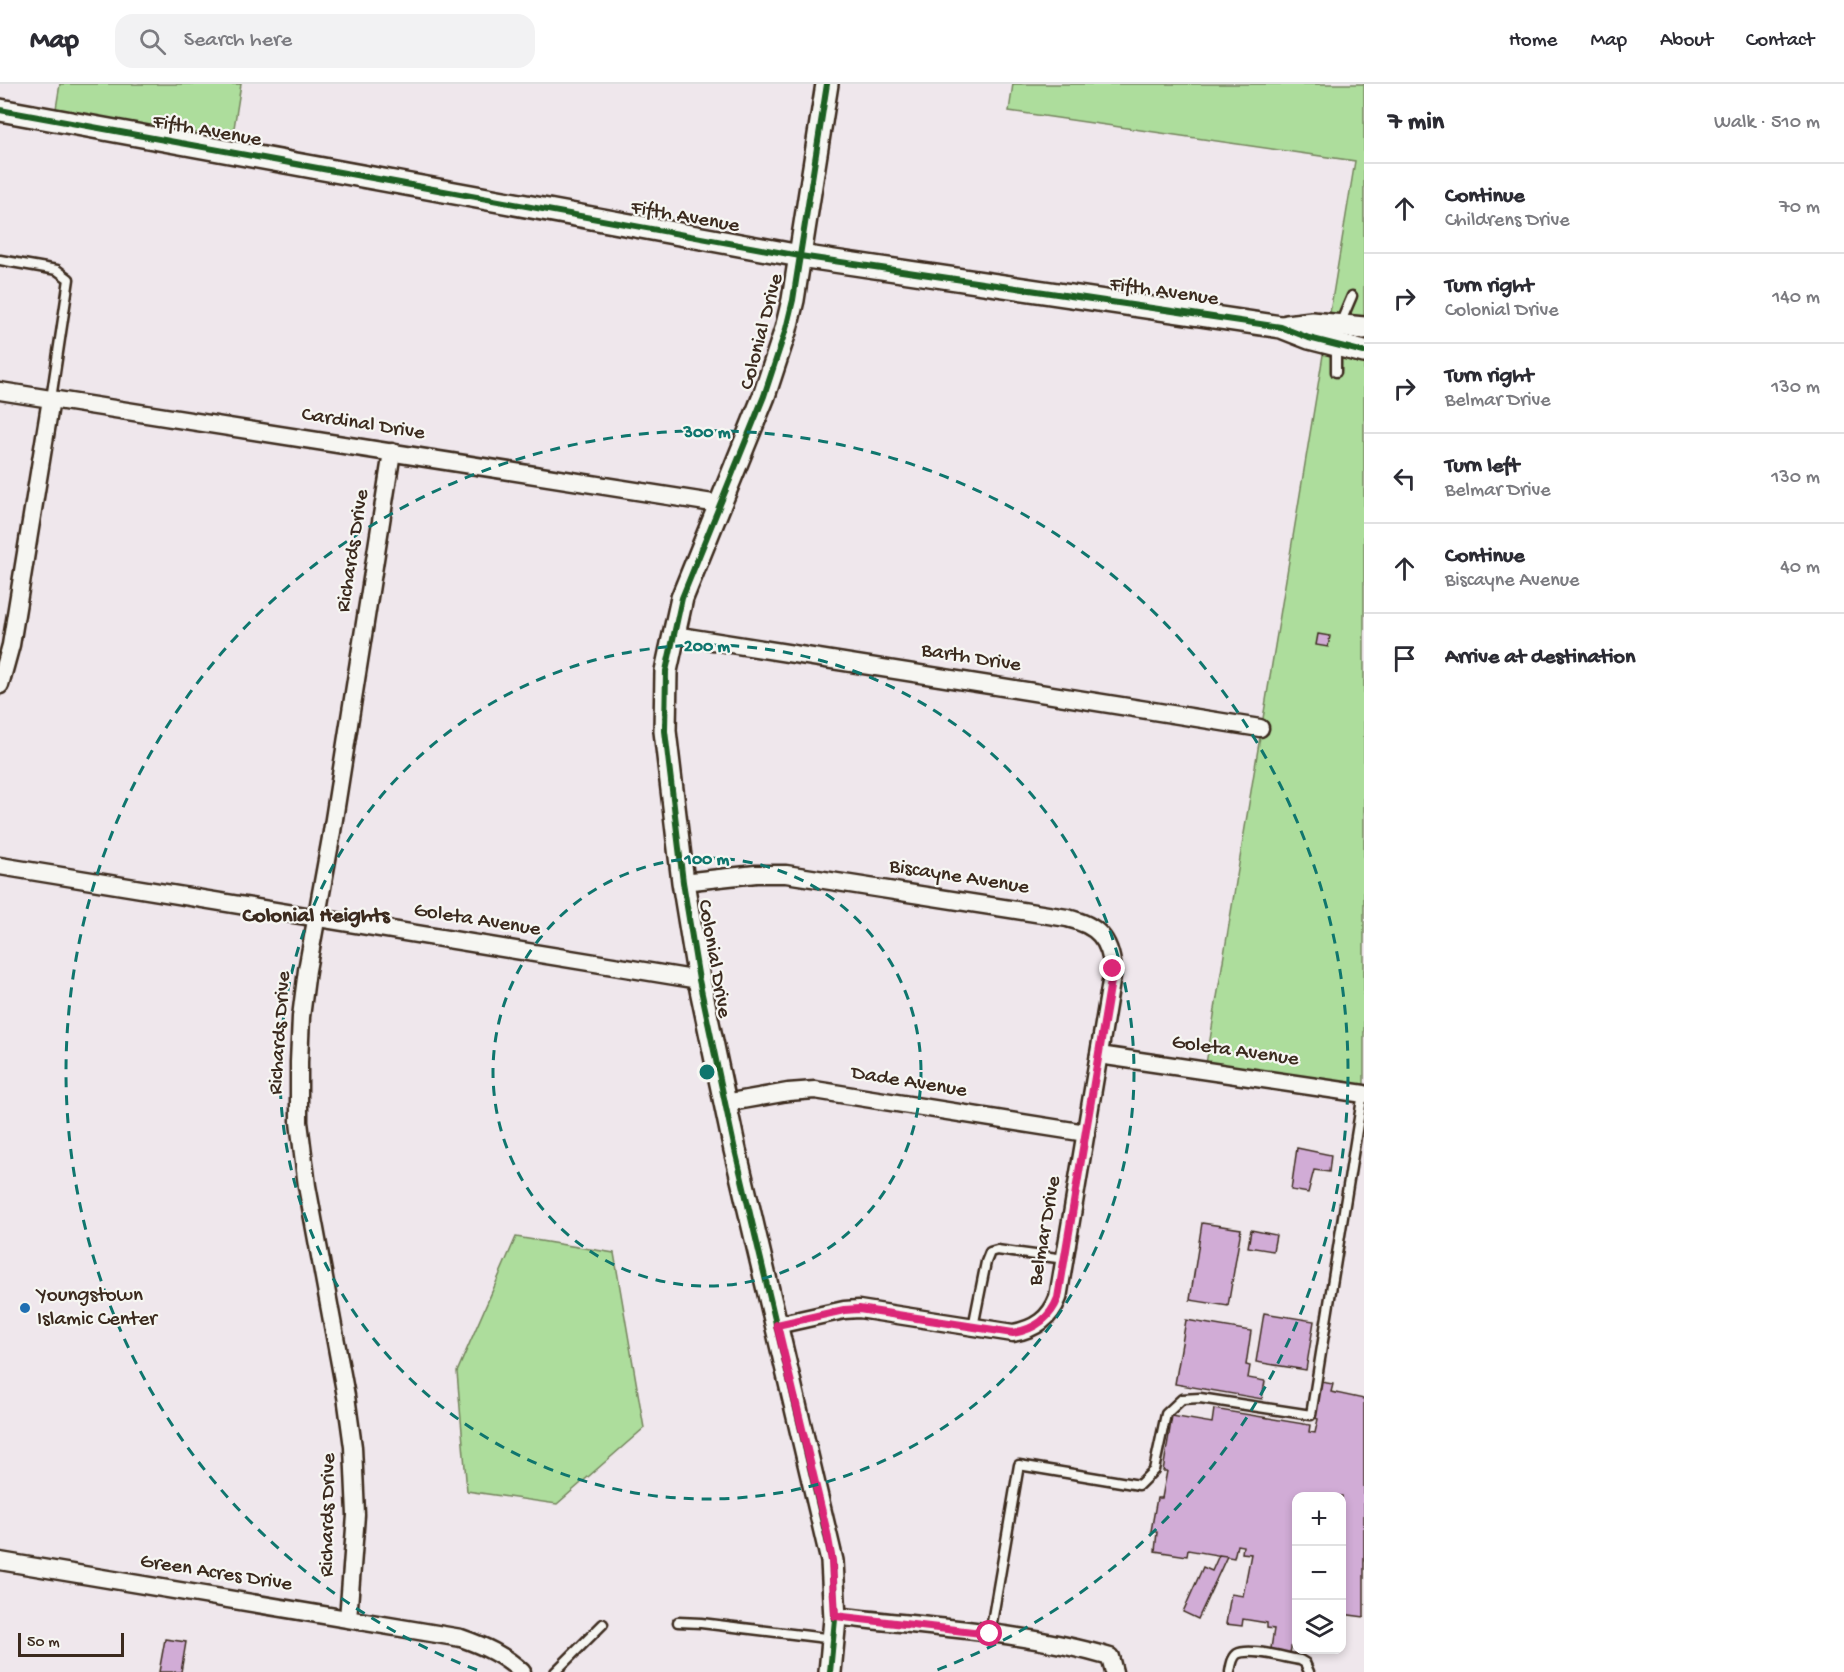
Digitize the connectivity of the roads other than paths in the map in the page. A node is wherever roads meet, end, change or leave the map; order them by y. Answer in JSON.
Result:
{"nodes":[{"id":1,"x":827,"y":84,"type":"edge"},
{"id":2,"x":0,"y":110,"type":"edge"},
{"id":3,"x":800,"y":256,"type":"junction"},
{"id":4,"x":0,"y":260,"type":"edge"},
{"id":5,"x":1352,"y":296,"type":"dead end"},
{"id":6,"x":1364,"y":328,"type":"edge"},
{"id":7,"x":1338,"y":336,"type":"junction"},
{"id":8,"x":1364,"y":352,"type":"edge"},
{"id":9,"x":1336,"y":372,"type":"dead end"},
{"id":10,"x":0,"y":391,"type":"edge"},
{"id":11,"x":51,"y":399,"type":"junction"},
{"id":12,"x":392,"y":452,"type":"junction"},
{"id":13,"x":719,"y":504,"type":"junction"},
{"id":14,"x":674,"y":635,"type":"junction"},
{"id":15,"x":0,"y":685,"type":"edge"},
{"id":16,"x":1260,"y":728,"type":"dead end"},
{"id":17,"x":0,"y":866,"type":"edge"},
{"id":18,"x":683,"y":882,"type":"junction"},
{"id":19,"x":316,"y":918,"type":"junction"},
{"id":20,"x":699,"y":980,"type":"junction"},
{"id":21,"x":1099,"y":1055,"type":"junction"},
{"id":22,"x":1363,"y":1094,"type":"edge"},
{"id":23,"x":725,"y":1104,"type":"junction"},
{"id":24,"x":1086,"y":1133,"type":"junction"},
{"id":25,"x":1065,"y":1259,"type":"junction"},
{"id":26,"x":777,"y":1325,"type":"junction"},
{"id":27,"x":973,"y":1328,"type":"junction"},
{"id":28,"x":0,"y":1561,"type":"edge"},
{"id":29,"x":835,"y":1616,"type":"junction"},
{"id":30,"x":348,"y":1619,"type":"junction"},
{"id":31,"x":678,"y":1622,"type":"dead end"},
{"id":32,"x":603,"y":1624,"type":"dead end"},
{"id":33,"x":990,"y":1634,"type":"junction"},
{"id":34,"x":834,"y":1640,"type":"junction"},
{"id":35,"x":522,"y":1672,"type":"edge"},
{"id":36,"x":555,"y":1672,"type":"edge"},
{"id":37,"x":830,"y":1672,"type":"edge"},
{"id":38,"x":1114,"y":1672,"type":"edge"},
{"id":39,"x":1230,"y":1672,"type":"edge"},
{"id":40,"x":1309,"y":1672,"type":"edge"}],
"edges":[{"from":1,"to":3,"type":"street","name":"Colonial Drive"},
{"from":2,"to":3,"type":"street","name":"Fifth Avenue"},
{"from":3,"to":7,"type":"street","name":"Fifth Avenue"},
{"from":3,"to":13,"type":"street","name":"Colonial Drive"},
{"from":4,"to":11,"type":"lane"},
{"from":5,"to":7,"type":"lane"},
{"from":6,"to":7,"type":"street","name":"Fifth Avenue"},
{"from":7,"to":8,"type":"street","name":"Fifth Avenue"},
{"from":7,"to":9,"type":"lane"},
{"from":10,"to":11,"type":"street","name":"Cardinal Drive"},
{"from":11,"to":12,"type":"street","name":"Cardinal Drive"},
{"from":11,"to":15,"type":"street"},
{"from":12,"to":13,"type":"street","name":"Cardinal Drive"},
{"from":12,"to":19,"type":"street","name":"Richards Drive"},
{"from":13,"to":14,"type":"street","name":"Colonial Drive"},
{"from":14,"to":16,"type":"street","name":"Barth Drive"},
{"from":14,"to":18,"type":"street","name":"Colonial Drive"},
{"from":17,"to":19,"type":"street","name":"Goleta Avenue"},
{"from":18,"to":20,"type":"street","name":"Colonial Drive"},
{"from":18,"to":21,"type":"street","name":"Biscayne Avenue"},
{"from":19,"to":20,"type":"street","name":"Goleta Avenue"},
{"from":19,"to":30,"type":"street","name":"Richards Drive"},
{"from":20,"to":23,"type":"street","name":"Colonial Drive"},
{"from":21,"to":22,"type":"street","name":"Goleta Avenue"},
{"from":21,"to":24,"type":"street","name":"Belmar Drive"},
{"from":22,"to":33,"type":"lane"},
{"from":23,"to":24,"type":"street","name":"Dade Avenue"},
{"from":23,"to":26,"type":"street","name":"Colonial Drive"},
{"from":24,"to":25,"type":"street","name":"Belmar Drive"},
{"from":25,"to":27,"type":"street","name":"Belmar Drive"},
{"from":25,"to":27,"type":"lane"},
{"from":26,"to":27,"type":"street","name":"Belmar Drive"},
{"from":26,"to":29,"type":"street","name":"Colonial Drive"},
{"from":28,"to":30,"type":"street","name":"Green Acres Drive"},
{"from":29,"to":33,"type":"street"},
{"from":29,"to":34,"type":"street","name":"Colonial Drive"},
{"from":30,"to":35,"type":"street","name":"Green Acres Drive"},
{"from":31,"to":34,"type":"lane"},
{"from":32,"to":36,"type":"lane"},
{"from":33,"to":38,"type":"street"},
{"from":34,"to":37,"type":"street","name":"Colonial Drive"},
{"from":39,"to":40,"type":"lane"}]}
